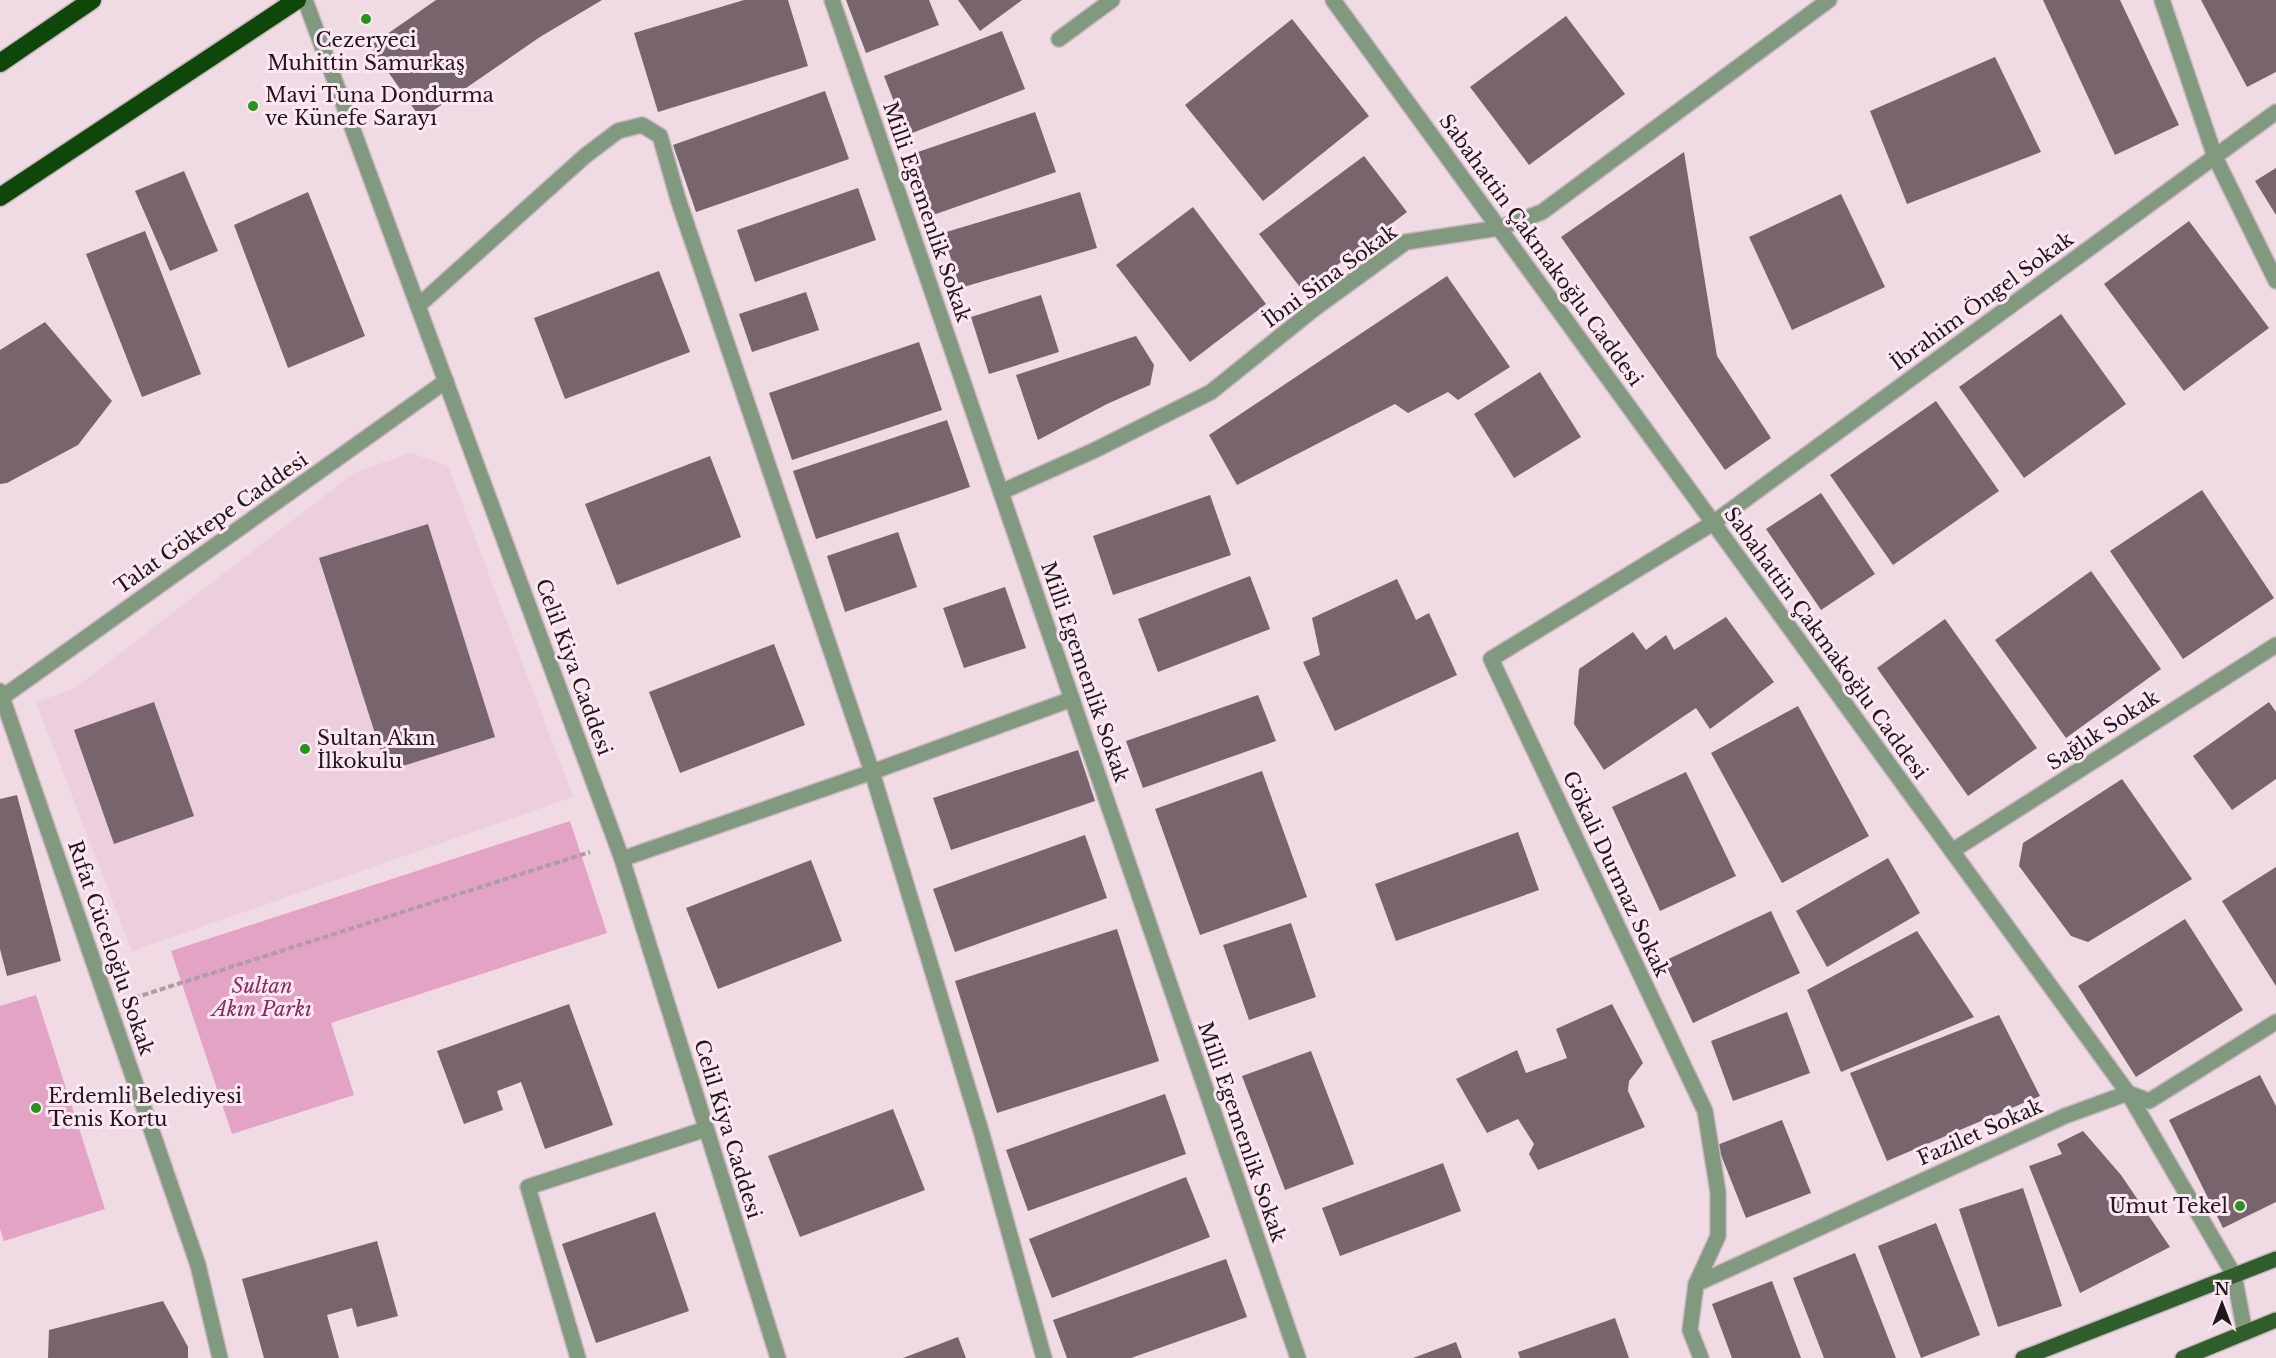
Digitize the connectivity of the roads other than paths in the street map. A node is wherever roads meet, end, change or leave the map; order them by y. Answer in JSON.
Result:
{"nodes":[{"id":1,"x":92,"y":0,"type":"edge"},
{"id":2,"x":297,"y":0,"type":"edge"},
{"id":3,"x":305,"y":0,"type":"edge"},
{"id":4,"x":832,"y":0,"type":"edge"},
{"id":5,"x":1112,"y":0,"type":"edge"},
{"id":6,"x":1333,"y":0,"type":"edge"},
{"id":7,"x":1829,"y":0,"type":"edge"},
{"id":8,"x":2162,"y":0,"type":"edge"},
{"id":9,"x":1059,"y":39,"type":"dead end"},
{"id":10,"x":0,"y":63,"type":"edge"},
{"id":11,"x":2276,"y":112,"type":"edge"},
{"id":12,"x":2215,"y":157,"type":"junction"},
{"id":13,"x":0,"y":197,"type":"edge"},
{"id":14,"x":1498,"y":228,"type":"junction"},
{"id":15,"x":2276,"y":280,"type":"edge"},
{"id":16,"x":418,"y":306,"type":"junction"},
{"id":17,"x":446,"y":381,"type":"junction"},
{"id":18,"x":1001,"y":492,"type":"junction"},
{"id":19,"x":1713,"y":524,"type":"junction"},
{"id":20,"x":2276,"y":645,"type":"edge"},
{"id":21,"x":1,"y":696,"type":"edge"},
{"id":22,"x":1072,"y":699,"type":"junction"},
{"id":23,"x":872,"y":772,"type":"junction"},
{"id":24,"x":1952,"y":851,"type":"junction"},
{"id":25,"x":622,"y":859,"type":"junction"},
{"id":26,"x":2276,"y":1022,"type":"edge"},
{"id":27,"x":2128,"y":1093,"type":"junction"},
{"id":28,"x":706,"y":1129,"type":"junction"},
{"id":29,"x":2276,"y":1259,"type":"edge"},
{"id":30,"x":2234,"y":1275,"type":"junction"},
{"id":31,"x":1696,"y":1284,"type":"junction"},
{"id":32,"x":2276,"y":1320,"type":"edge"},
{"id":33,"x":2245,"y":1333,"type":"junction"},
{"id":34,"x":220,"y":1358,"type":"edge"},
{"id":35,"x":578,"y":1358,"type":"edge"},
{"id":36,"x":778,"y":1358,"type":"edge"},
{"id":37,"x":1044,"y":1358,"type":"edge"},
{"id":38,"x":1298,"y":1358,"type":"edge"},
{"id":39,"x":1701,"y":1358,"type":"edge"},
{"id":40,"x":2023,"y":1358,"type":"edge"},
{"id":41,"x":2183,"y":1358,"type":"edge"}],
"edges":[{"from":1,"to":10,"type":"highway"},
{"from":2,"to":13,"type":"highway"},
{"from":3,"to":16,"type":"street","name":"Celil Kiya Caddesi"},
{"from":4,"to":18,"type":"street","name":"Milli Egemenlik Sokak"},
{"from":5,"to":9,"type":"street"},
{"from":6,"to":14,"type":"street","name":"Sabahattin Çakmakoğlu Caddesi"},
{"from":7,"to":14,"type":"street","name":"İbni Sina Sokak"},
{"from":8,"to":12,"type":"street"},
{"from":11,"to":12,"type":"street","name":"İbrahim Öngel Sokak"},
{"from":12,"to":15,"type":"street"},
{"from":12,"to":19,"type":"street","name":"İbrahim Öngel Sokak"},
{"from":14,"to":18,"type":"street","name":"İbni Sina Sokak"},
{"from":14,"to":19,"type":"street","name":"Sabahattin Çakmakoğlu Caddesi"},
{"from":16,"to":17,"type":"street","name":"Celil Kiya Caddesi"},
{"from":16,"to":23,"type":"street"},
{"from":17,"to":21,"type":"street","name":"Talat Göktepe Caddesi"},
{"from":17,"to":25,"type":"street","name":"Celil Kiya Caddesi"},
{"from":18,"to":22,"type":"street","name":"Milli Egemenlik Sokak"},
{"from":19,"to":24,"type":"street","name":"Sabahattin Çakmakoğlu Caddesi"},
{"from":19,"to":31,"type":"street","name":"Gökali Durmaz Sokak"},
{"from":20,"to":24,"type":"street","name":"Sağlık Sokak"},
{"from":21,"to":34,"type":"street","name":"Rıfat Cüceloğlu Sokak"},
{"from":22,"to":23,"type":"street"},
{"from":22,"to":38,"type":"street","name":"Milli Egemenlik Sokak"},
{"from":23,"to":25,"type":"street"},
{"from":23,"to":37,"type":"street"},
{"from":24,"to":27,"type":"street","name":"Sabahattin Çakmakoğlu Caddesi"},
{"from":25,"to":28,"type":"street","name":"Celil Kiya Caddesi"},
{"from":26,"to":27,"type":"street","name":"Fazilet Sokak"},
{"from":27,"to":30,"type":"street","name":"Sabahattin Çakmakoğlu Caddesi"},
{"from":27,"to":31,"type":"street","name":"Fazilet Sokak"},
{"from":28,"to":35,"type":"street"},
{"from":28,"to":36,"type":"street","name":"Celil Kiya Caddesi"},
{"from":29,"to":30,"type":"main road"},
{"from":30,"to":33,"type":"street","name":"Sabahattin Çakmakoğlu Caddesi"},
{"from":30,"to":40,"type":"main road"},
{"from":31,"to":39,"type":"street","name":"Gökali Durmaz Sokak"},
{"from":32,"to":33,"type":"main road"},
{"from":33,"to":41,"type":"main road"}]}
